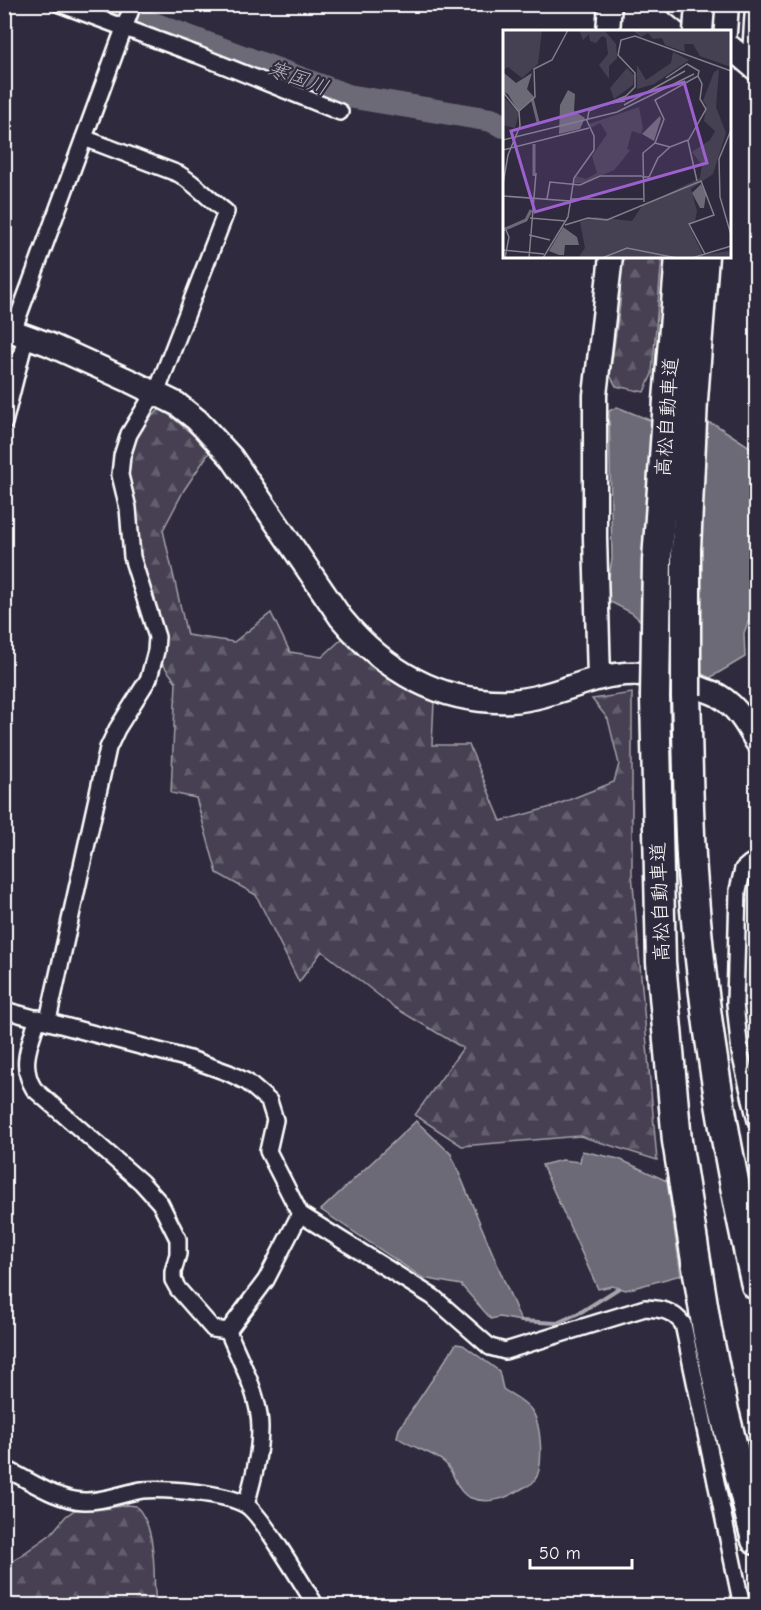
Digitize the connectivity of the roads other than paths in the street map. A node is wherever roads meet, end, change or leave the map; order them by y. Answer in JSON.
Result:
{"nodes":[{"id":1,"x":60,"y":4,"type":"edge"},
{"id":2,"x":133,"y":4,"type":"edge"},
{"id":3,"x":610,"y":4,"type":"edge"},
{"id":4,"x":678,"y":4,"type":"edge"},
{"id":5,"x":691,"y":4,"type":"edge"},
{"id":6,"x":700,"y":4,"type":"edge"},
{"id":7,"x":724,"y":4,"type":"edge"},
{"id":8,"x":756,"y":7,"type":"edge"},
{"id":9,"x":125,"y":27,"type":"junction"},
{"id":10,"x":608,"y":30,"type":"edge"},
{"id":11,"x":691,"y":30,"type":"edge"},
{"id":12,"x":698,"y":30,"type":"edge"},
{"id":13,"x":709,"y":30,"type":"edge"},
{"id":14,"x":722,"y":30,"type":"edge"},
{"id":15,"x":731,"y":49,"type":"edge"},
{"id":16,"x":753,"y":66,"type":"edge"},
{"id":17,"x":340,"y":112,"type":"dead end"},
{"id":18,"x":84,"y":138,"type":"junction"},
{"id":19,"x":611,"y":258,"type":"edge"},
{"id":20,"x":680,"y":258,"type":"edge"},
{"id":21,"x":704,"y":258,"type":"edge"},
{"id":22,"x":14,"y":331,"type":"edge"},
{"id":23,"x":154,"y":393,"type":"junction"},
{"id":24,"x":681,"y":400,"type":"junction"},
{"id":25,"x":4,"y":423,"type":"edge"},
{"id":26,"x":599,"y":678,"type":"junction"},
{"id":27,"x":756,"y":741,"type":"edge"},
{"id":28,"x":756,"y":864,"type":"edge"},
{"id":29,"x":4,"y":1010,"type":"edge"},
{"id":30,"x":43,"y":1019,"type":"junction"},
{"id":31,"x":756,"y":1121,"type":"edge"},
{"id":32,"x":300,"y":1214,"type":"junction"},
{"id":33,"x":756,"y":1285,"type":"edge"},
{"id":34,"x":228,"y":1331,"type":"junction"},
{"id":35,"x":4,"y":1468,"type":"edge"},
{"id":36,"x":246,"y":1505,"type":"junction"},
{"id":37,"x":756,"y":1540,"type":"edge"},
{"id":38,"x":316,"y":1605,"type":"edge"},
{"id":39,"x":742,"y":1605,"type":"edge"}],
"edges":[{"from":1,"to":9,"type":"street"},
{"from":2,"to":9,"type":"street"},
{"from":3,"to":10,"type":"street"},
{"from":4,"to":13,"type":"street"},
{"from":5,"to":11,"type":"highway"},
{"from":6,"to":12,"type":"highway","bridge":true},
{"from":7,"to":14,"type":"highway"},
{"from":8,"to":16,"type":"street"},
{"from":9,"to":17,"type":"street"},
{"from":9,"to":18,"type":"street"},
{"from":15,"to":16,"type":"street"},
{"from":18,"to":22,"type":"street"},
{"from":18,"to":23,"type":"street"},
{"from":19,"to":26,"type":"street"},
{"from":20,"to":24,"type":"highway","name":"高松自動車道"},
{"from":21,"to":24,"type":"highway","name":"高松自動車道"},
{"from":22,"to":23,"type":"street"},
{"from":22,"to":25,"type":"street"},
{"from":23,"to":26,"type":"street"},
{"from":23,"to":30,"type":"street"},
{"from":24,"to":33,"type":"highway","name":"高松自動車道","bridge":true},
{"from":24,"to":37,"type":"highway","name":"高松自動車道","bridge":true},
{"from":26,"to":27,"type":"street"},
{"from":28,"to":31,"type":"street"},
{"from":29,"to":30,"type":"street"},
{"from":30,"to":32,"type":"street"},
{"from":30,"to":34,"type":"street"},
{"from":32,"to":34,"type":"street"},
{"from":32,"to":39,"type":"street"},
{"from":34,"to":36,"type":"street"},
{"from":35,"to":36,"type":"street"},
{"from":36,"to":38,"type":"street"}]}
